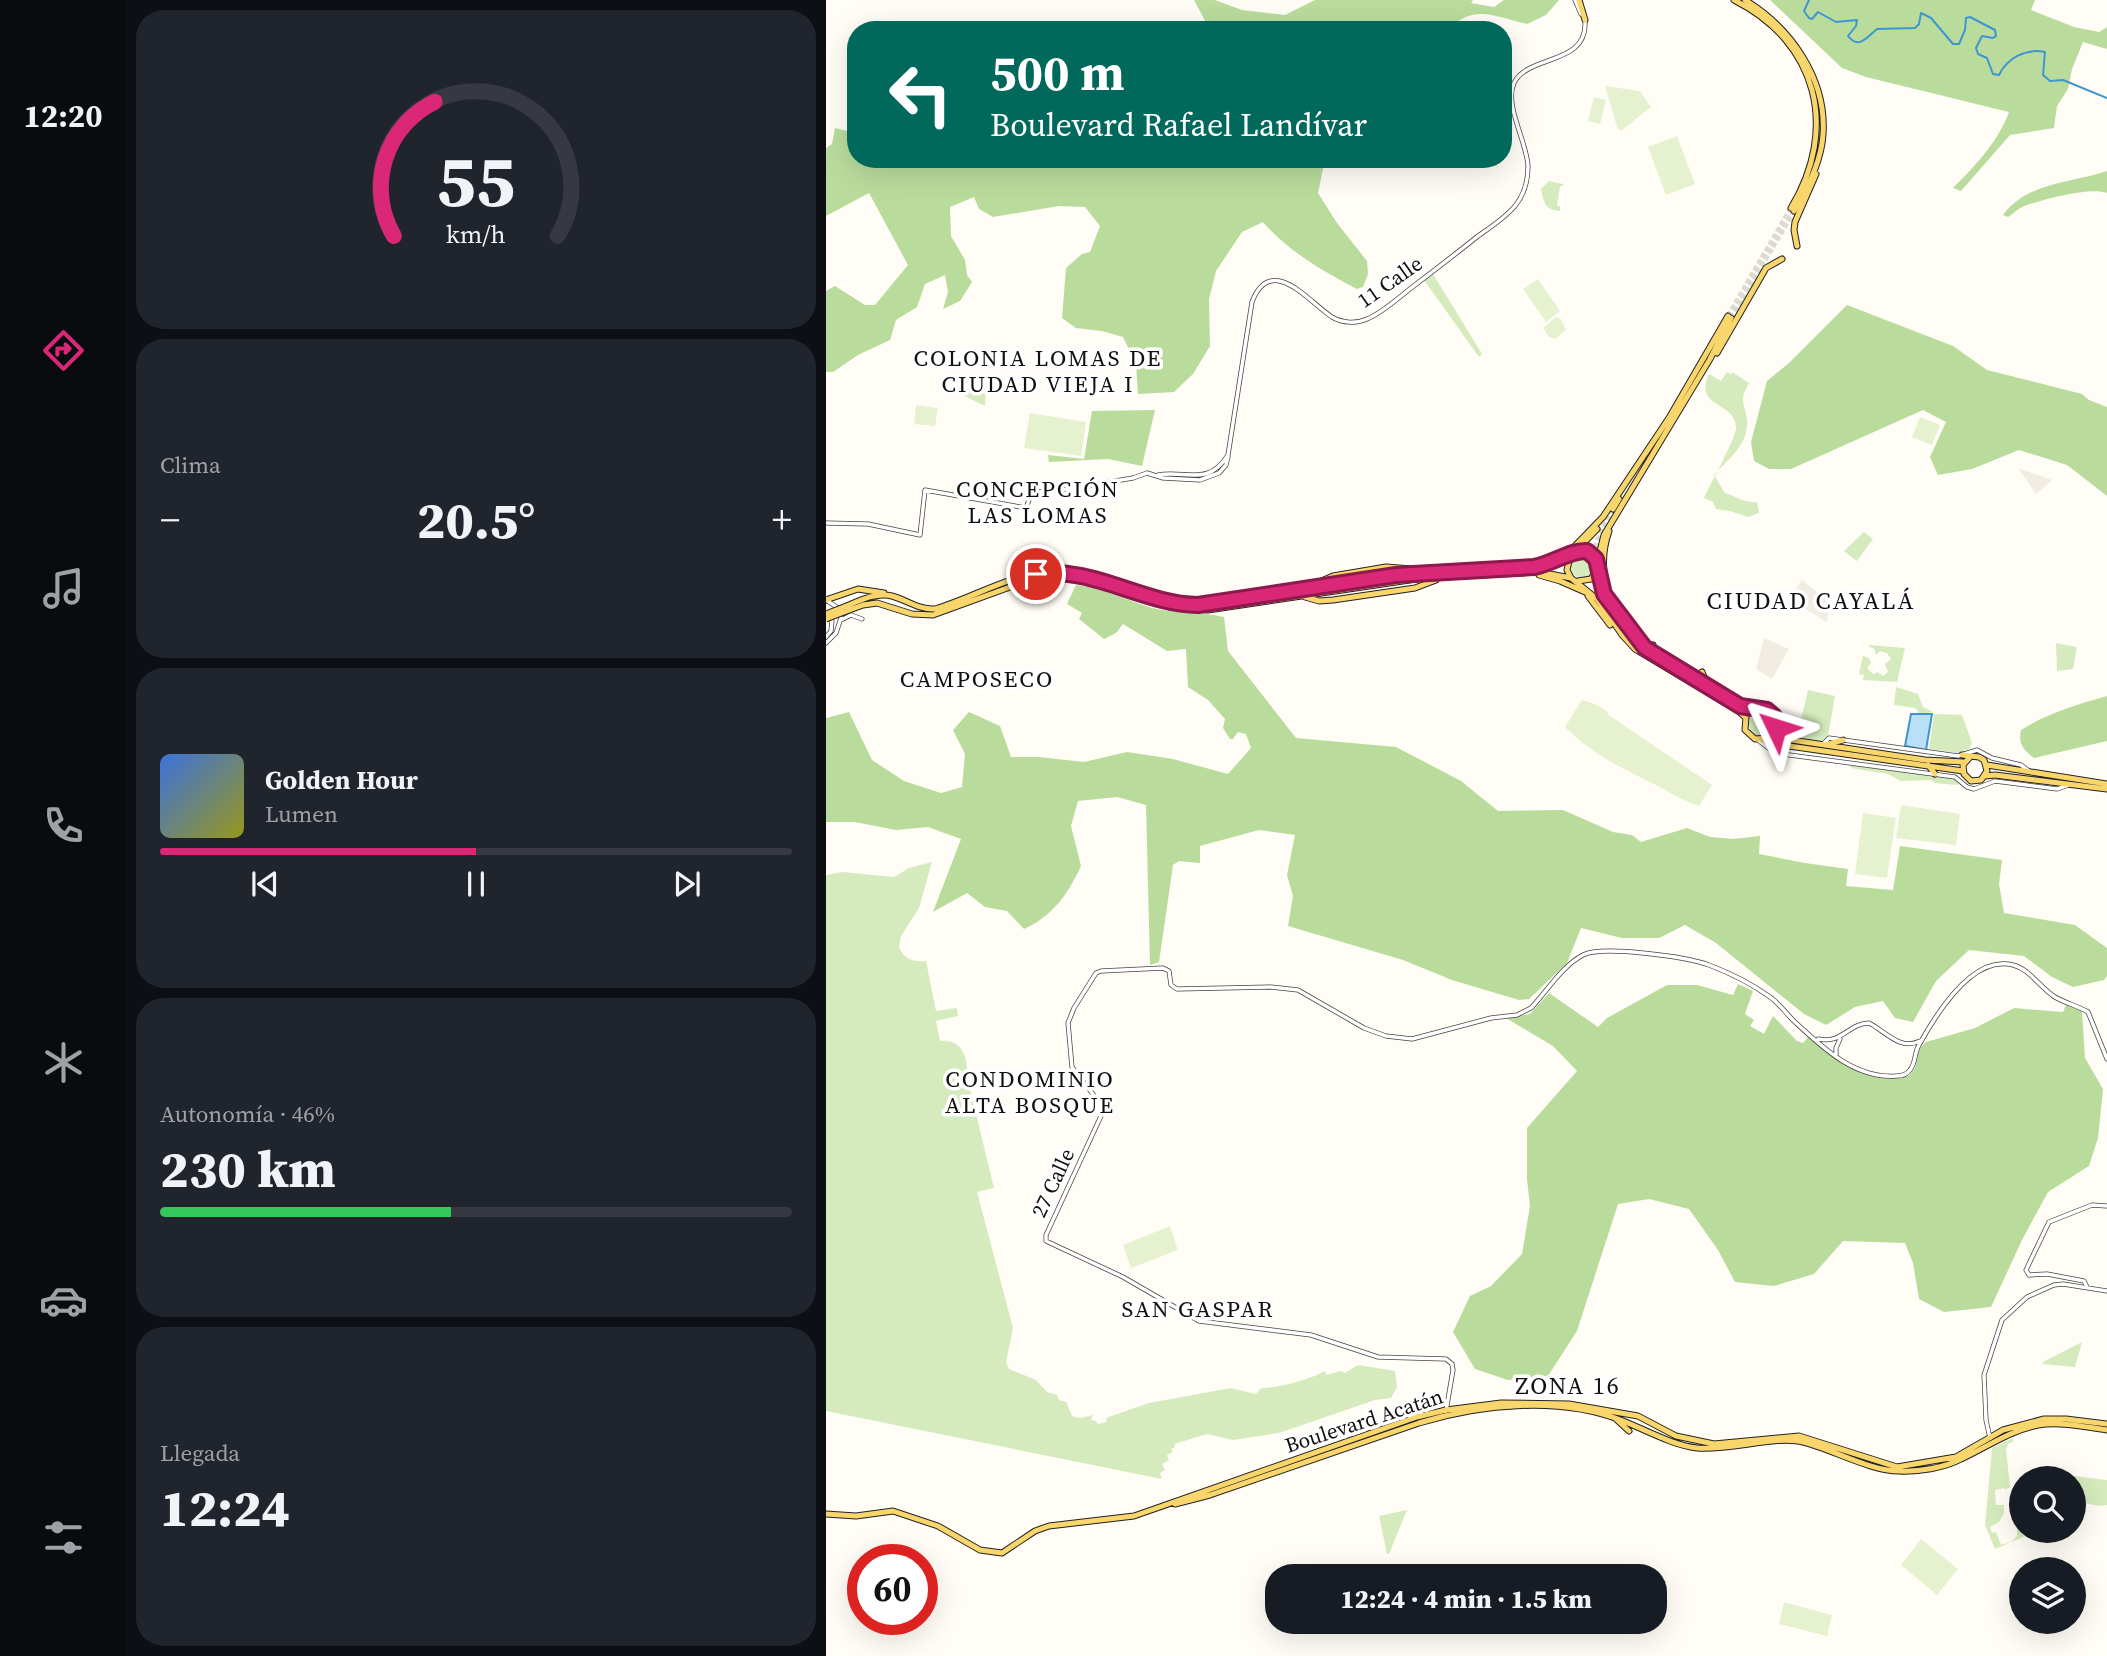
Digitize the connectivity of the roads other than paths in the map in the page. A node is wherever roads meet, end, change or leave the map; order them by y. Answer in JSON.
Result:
{"nodes":[{"id":1,"x":1577,"y":0,"type":"edge"},
{"id":2,"x":1734,"y":0,"type":"edge"},
{"id":3,"x":1745,"y":0,"type":"edge"},
{"id":4,"x":1584,"y":19,"type":"joint"},
{"id":5,"x":1821,"y":149,"type":"junction"},
{"id":6,"x":1797,"y":246,"type":"dead end"},
{"id":7,"x":1782,"y":260,"type":"dead end"},
{"id":8,"x":1708,"y":362,"type":"junction"},
{"id":9,"x":1228,"y":455,"type":"junction"},
{"id":10,"x":1158,"y":475,"type":"junction"},
{"id":11,"x":1625,"y":487,"type":"junction"},
{"id":12,"x":1614,"y":509,"type":"tunnel mouth"},
{"id":13,"x":1603,"y":517,"type":"junction"},
{"id":14,"x":826,"y":523,"type":"edge"},
{"id":15,"x":1611,"y":525,"type":"junction"},
{"id":16,"x":1574,"y":553,"type":"junction"},
{"id":17,"x":1597,"y":565,"type":"junction"},
{"id":18,"x":1466,"y":570,"type":"junction"},
{"id":19,"x":1526,"y":570,"type":"junction"},
{"id":20,"x":1333,"y":576,"type":"junction"},
{"id":21,"x":1572,"y":578,"type":"junction"},
{"id":22,"x":1439,"y":579,"type":"junction"},
{"id":23,"x":1578,"y":582,"type":"junction"},
{"id":24,"x":1330,"y":589,"type":"junction"},
{"id":25,"x":1580,"y":590,"type":"junction"},
{"id":26,"x":1302,"y":593,"type":"junction"},
{"id":27,"x":894,"y":597,"type":"junction"},
{"id":28,"x":1595,"y":597,"type":"junction"},
{"id":29,"x":1340,"y":598,"type":"junction"},
{"id":30,"x":826,"y":600,"type":"edge"},
{"id":31,"x":1614,"y":608,"type":"junction"},
{"id":32,"x":842,"y":609,"type":"junction"},
{"id":33,"x":828,"y":615,"type":"edge"},
{"id":34,"x":862,"y":619,"type":"dead end"},
{"id":35,"x":1610,"y":625,"type":"dead end"},
{"id":36,"x":826,"y":637,"type":"edge"},
{"id":37,"x":1630,"y":638,"type":"tunnel mouth"},
{"id":38,"x":826,"y":643,"type":"edge"},
{"id":39,"x":1640,"y":643,"type":"junction"},
{"id":40,"x":1653,"y":645,"type":"dead end"},
{"id":41,"x":1635,"y":649,"type":"junction"},
{"id":42,"x":1637,"y":656,"type":"dead end"},
{"id":43,"x":1650,"y":657,"type":"junction"},
{"id":44,"x":1702,"y":672,"type":"dead end"},
{"id":45,"x":1702,"y":688,"type":"junction"},
{"id":46,"x":1712,"y":689,"type":"junction"},
{"id":47,"x":1691,"y":690,"type":"dead end"},
{"id":48,"x":1755,"y":709,"type":"junction"},
{"id":49,"x":1746,"y":718,"type":"junction"},
{"id":50,"x":1776,"y":725,"type":"junction"},
{"id":51,"x":1760,"y":740,"type":"junction"},
{"id":52,"x":1843,"y":740,"type":"junction"},
{"id":53,"x":1871,"y":744,"type":"junction"},
{"id":54,"x":1822,"y":746,"type":"junction"},
{"id":55,"x":1935,"y":753,"type":"junction"},
{"id":56,"x":1876,"y":756,"type":"junction"},
{"id":57,"x":1963,"y":759,"type":"junction"},
{"id":58,"x":1926,"y":763,"type":"junction"},
{"id":59,"x":1867,"y":765,"type":"junction"},
{"id":60,"x":1987,"y":765,"type":"junction"},
{"id":61,"x":1963,"y":771,"type":"junction"},
{"id":62,"x":2031,"y":773,"type":"junction"},
{"id":63,"x":1935,"y":774,"type":"junction"},
{"id":64,"x":1985,"y":776,"type":"junction"},
{"id":65,"x":1971,"y":781,"type":"junction"},
{"id":66,"x":2071,"y":784,"type":"junction"},
{"id":67,"x":2107,"y":784,"type":"edge"},
{"id":68,"x":1977,"y":789,"type":"junction"},
{"id":69,"x":2107,"y":789,"type":"edge"},
{"id":70,"x":1841,"y":1037,"type":"junction"},
{"id":71,"x":1816,"y":1038,"type":"junction"},
{"id":72,"x":1922,"y":1040,"type":"junction"},
{"id":73,"x":1910,"y":1044,"type":"junction"},
{"id":74,"x":1916,"y":1050,"type":"junction"},
{"id":75,"x":1837,"y":1057,"type":"junction"},
{"id":76,"x":2107,"y":1059,"type":"edge"},
{"id":77,"x":2107,"y":1206,"type":"edge"},
{"id":78,"x":2087,"y":1287,"type":"junction"},
{"id":79,"x":2107,"y":1291,"type":"edge"},
{"id":80,"x":1446,"y":1412,"type":"junction"},
{"id":81,"x":1616,"y":1419,"type":"junction"},
{"id":82,"x":2107,"y":1424,"type":"edge"},
{"id":83,"x":2107,"y":1430,"type":"edge"},
{"id":84,"x":1629,"y":1431,"type":"dead end"},
{"id":85,"x":1991,"y":1440,"type":"junction"},
{"id":86,"x":826,"y":1514,"type":"edge"}],
"edges":[{"from":1,"to":4,"type":"main road"},
{"from":2,"to":5,"type":"main road"},
{"from":3,"to":5,"type":"main road"},
{"from":4,"to":9,"type":"street","name":"11 Calle"},
{"from":5,"to":6,"type":"main road"},
{"from":7,"to":8,"type":"main road"},
{"from":8,"to":11,"type":"main road"},
{"from":8,"to":15,"type":"main road"},
{"from":9,"to":10,"type":"street","name":"11 Calle"},
{"from":9,"to":10,"type":"street"},
{"from":10,"to":14,"type":"street"},
{"from":11,"to":12,"type":"main road"},
{"from":11,"to":13,"type":"main road"},
{"from":13,"to":16,"type":"main road"},
{"from":13,"to":19,"type":"main road"},
{"from":15,"to":17,"type":"main road"},
{"from":15,"to":31,"type":"main road"},
{"from":16,"to":17,"type":"main road"},
{"from":16,"to":19,"type":"main road"},
{"from":16,"to":21,"type":"main road"},
{"from":17,"to":23,"type":"main road"},
{"from":17,"to":31,"type":"main road"},
{"from":18,"to":19,"type":"main road"},
{"from":18,"to":20,"type":"main road"},
{"from":18,"to":24,"type":"main road"},
{"from":19,"to":21,"type":"main road"},
{"from":19,"to":22,"type":"main road"},
{"from":19,"to":25,"type":"main road"},
{"from":20,"to":24,"type":"main road"},
{"from":20,"to":26,"type":"main road"},
{"from":21,"to":23,"type":"main road"},
{"from":22,"to":24,"type":"main road"},
{"from":22,"to":29,"type":"main road"},
{"from":23,"to":28,"type":"main road"},
{"from":24,"to":26,"type":"main road"},
{"from":24,"to":29,"type":"main road"},
{"from":25,"to":28,"type":"main road"},
{"from":25,"to":35,"type":"main road"},
{"from":26,"to":27,"type":"main road"},
{"from":26,"to":29,"type":"main road"},
{"from":26,"to":32,"type":"main road"},
{"from":27,"to":30,"type":"main road"},
{"from":27,"to":32,"type":"main road"},
{"from":28,"to":41,"type":"main road"},
{"from":30,"to":32,"type":"street"},
{"from":31,"to":39,"type":"main road"},
{"from":32,"to":33,"type":"main road","bridge":true},
{"from":33,"to":36,"type":"street"},
{"from":34,"to":38,"type":"street"},
{"from":37,"to":43,"type":"main road"},
{"from":39,"to":40,"type":"main road"},
{"from":39,"to":46,"type":"main road"},
{"from":41,"to":42,"type":"main road"},
{"from":41,"to":43,"type":"main road"},
{"from":43,"to":45,"type":"main road"},
{"from":44,"to":46,"type":"main road"},
{"from":45,"to":47,"type":"main road"},
{"from":45,"to":49,"type":"main road"},
{"from":46,"to":48,"type":"main road"},
{"from":48,"to":49,"type":"main road"},
{"from":48,"to":50,"type":"main road"},
{"from":49,"to":51,"type":"main road"},
{"from":50,"to":51,"type":"main road"},
{"from":50,"to":54,"type":"main road"},
{"from":51,"to":56,"type":"main road"},
{"from":51,"to":59,"type":"street"},
{"from":52,"to":53,"type":"street"},
{"from":52,"to":54,"type":"main road"},
{"from":52,"to":54,"type":"street"},
{"from":53,"to":55,"type":"street"},
{"from":53,"to":56,"type":"main road"},
{"from":54,"to":56,"type":"main road"},
{"from":55,"to":57,"type":"street"},
{"from":55,"to":58,"type":"main road"},
{"from":56,"to":58,"type":"main road"},
{"from":56,"to":59,"type":"main road"},
{"from":57,"to":58,"type":"main road"},
{"from":57,"to":60,"type":"main road"},
{"from":57,"to":61,"type":"main road"},
{"from":57,"to":62,"type":"street"},
{"from":58,"to":61,"type":"main road"},
{"from":58,"to":63,"type":"main road"},
{"from":59,"to":63,"type":"street"},
{"from":60,"to":62,"type":"main road"},
{"from":60,"to":64,"type":"main road"},
{"from":61,"to":65,"type":"main road"},
{"from":62,"to":67,"type":"main road"},
{"from":63,"to":68,"type":"street"},
{"from":64,"to":65,"type":"main road"},
{"from":64,"to":66,"type":"main road"},
{"from":65,"to":68,"type":"main road"},
{"from":66,"to":68,"type":"street"},
{"from":66,"to":69,"type":"main road"},
{"from":70,"to":71,"type":"street"},
{"from":70,"to":73,"type":"street"},
{"from":70,"to":75,"type":"street"},
{"from":71,"to":75,"type":"street"},
{"from":71,"to":80,"type":"street","name":"27 Calle"},
{"from":72,"to":73,"type":"street"},
{"from":72,"to":74,"type":"street"},
{"from":72,"to":76,"type":"street"},
{"from":73,"to":74,"type":"street"},
{"from":74,"to":75,"type":"street"},
{"from":77,"to":78,"type":"street"},
{"from":78,"to":79,"type":"street"},
{"from":78,"to":85,"type":"street"},
{"from":80,"to":81,"type":"main road","name":"Boulevard Acatán"},
{"from":80,"to":85,"type":"main road","name":"Boulevard Acatán"},
{"from":80,"to":86,"type":"main road","name":"Boulevard Acatán"},
{"from":81,"to":84,"type":"main road"},
{"from":81,"to":85,"type":"main road","name":"Boulevard Acatán"},
{"from":82,"to":85,"type":"main road","name":"Boulevard Acatán"},
{"from":83,"to":85,"type":"main road","name":"Boulevard Acatán"}]}
